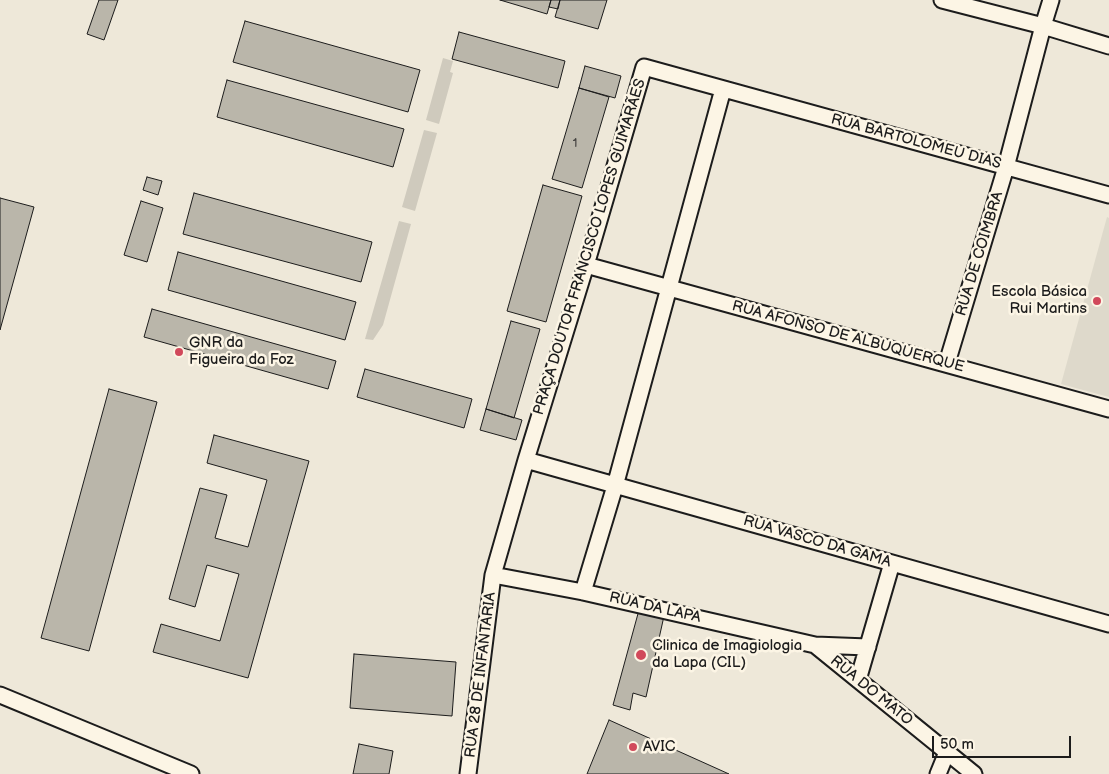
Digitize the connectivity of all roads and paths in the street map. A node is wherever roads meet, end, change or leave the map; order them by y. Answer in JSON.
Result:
{"nodes":[{"id":1,"x":942,"y":0,"type":"edge"},
{"id":2,"x":1051,"y":0,"type":"edge"},
{"id":3,"x":1042,"y":26,"type":"junction"},
{"id":4,"x":1109,"y":46,"type":"edge"},
{"id":5,"x":723,"y":89,"type":"junction"},
{"id":6,"x":1006,"y":167,"type":"junction"},
{"id":7,"x":1109,"y":196,"type":"edge"},
{"id":8,"x":586,"y":265,"type":"junction"},
{"id":9,"x":668,"y":288,"type":"junction"},
{"id":10,"x":947,"y":364,"type":"junction"},
{"id":11,"x":1109,"y":409,"type":"edge"},
{"id":12,"x":526,"y":460,"type":"junction"},
{"id":13,"x":615,"y":486,"type":"junction"},
{"id":14,"x":892,"y":563,"type":"junction"},
{"id":15,"x":493,"y":575,"type":"junction"},
{"id":16,"x":583,"y":592,"type":"junction"},
{"id":17,"x":1109,"y":624,"type":"edge"},
{"id":18,"x":815,"y":645,"type":"junction"},
{"id":19,"x":868,"y":647,"type":"junction"},
{"id":20,"x":858,"y":680,"type":"junction"},
{"id":21,"x":0,"y":695,"type":"edge"},
{"id":22,"x":947,"y":752,"type":"junction"},
{"id":23,"x":191,"y":774,"type":"edge"},
{"id":24,"x":468,"y":774,"type":"edge"},
{"id":25,"x":938,"y":774,"type":"edge"},
{"id":26,"x":974,"y":774,"type":"edge"}],
"edges":[{"from":1,"to":3,"type":"street"},
{"from":2,"to":3,"type":"street","name":"RUA DE COIMBRA"},
{"from":3,"to":4,"type":"street"},
{"from":3,"to":6,"type":"street","name":"RUA DE COIMBRA"},
{"from":5,"to":6,"type":"street","name":"RUA BARTOLOMEU DIAS"},
{"from":5,"to":8,"type":"street","name":"PRAÇA DOUTOR FRANCISCO LOPES GUIMARÃES"},
{"from":5,"to":9,"type":"street"},
{"from":6,"to":7,"type":"street","name":"RUA BARTOLOMEU DIAS"},
{"from":6,"to":10,"type":"street","name":"RUA DE COIMBRA"},
{"from":8,"to":9,"type":"street","name":"RUA AFONSO DE ALBUQUERQUE"},
{"from":8,"to":12,"type":"street","name":"PRAÇA DOUTOR FRANCISCO LOPES GUIMARÃES"},
{"from":9,"to":10,"type":"street","name":"RUA AFONSO DE ALBUQUERQUE"},
{"from":9,"to":13,"type":"street"},
{"from":10,"to":11,"type":"street","name":"RUA AFONSO DE ALBUQUERQUE"},
{"from":12,"to":13,"type":"street","name":"RUA VASCO DA GAMA"},
{"from":12,"to":15,"type":"street","name":"PRAÇA DOUTOR FRANCISCO LOPES GUIMARÃES"},
{"from":13,"to":14,"type":"street","name":"RUA VASCO DA GAMA"},
{"from":13,"to":16,"type":"street"},
{"from":14,"to":17,"type":"street","name":"RUA VASCO DA GAMA"},
{"from":14,"to":19,"type":"street"},
{"from":15,"to":16,"type":"street","name":"RUA DA LAPA"},
{"from":15,"to":24,"type":"street","name":"RUA 28 DE INFANTARIA"},
{"from":16,"to":18,"type":"street","name":"RUA DA LAPA"},
{"from":18,"to":19,"type":"street","name":"RUA DA LAPA"},
{"from":18,"to":20,"type":"street","name":"RUA DO MATO"},
{"from":19,"to":20,"type":"street"},
{"from":20,"to":22,"type":"street","name":"RUA DO MATO"},
{"from":21,"to":23,"type":"street"},
{"from":22,"to":25,"type":"street"},
{"from":22,"to":26,"type":"street","name":"RUA DO MATO"}]}
